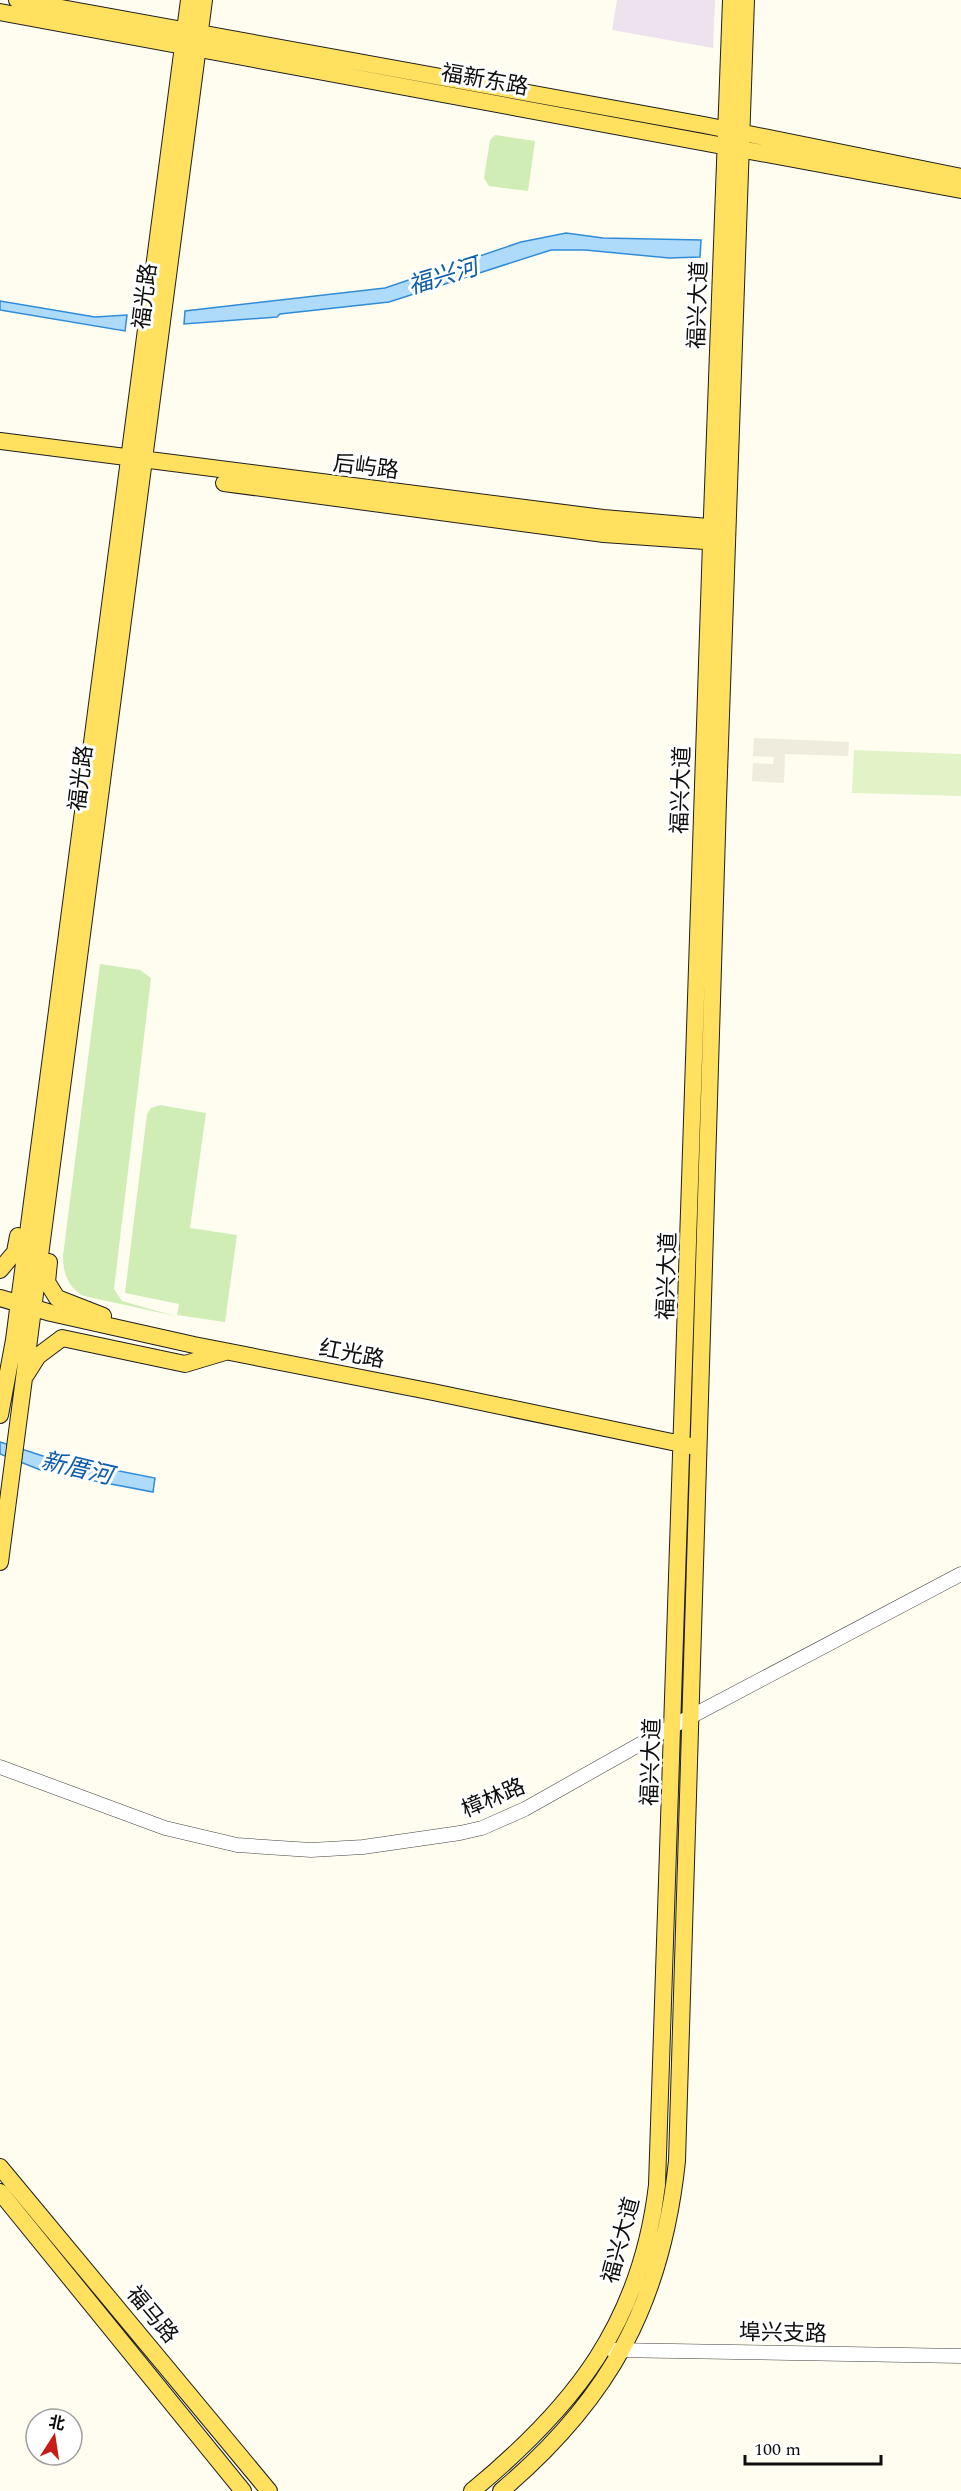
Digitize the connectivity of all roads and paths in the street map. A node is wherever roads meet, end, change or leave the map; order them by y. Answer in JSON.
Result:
{"nodes":[{"id":1,"x":17,"y":0,"type":"edge"},
{"id":2,"x":189,"y":0,"type":"edge"},
{"id":3,"x":204,"y":0,"type":"edge"},
{"id":4,"x":731,"y":0,"type":"edge"},
{"id":5,"x":747,"y":0,"type":"edge"},
{"id":6,"x":0,"y":12,"type":"edge"},
{"id":7,"x":192,"y":39,"type":"junction"},
{"id":8,"x":733,"y":138,"type":"junction"},
{"id":9,"x":961,"y":177,"type":"edge"},
{"id":10,"x":961,"y":190,"type":"edge"},
{"id":11,"x":0,"y":441,"type":"edge"},
{"id":12,"x":0,"y":452,"type":"edge"},
{"id":13,"x":136,"y":466,"type":"junction"},
{"id":14,"x":719,"y":535,"type":"junction"},
{"id":15,"x":35,"y":1166,"type":"junction"},
{"id":16,"x":45,"y":1218,"type":"junction"},
{"id":17,"x":0,"y":1270,"type":"edge"},
{"id":18,"x":0,"y":1298,"type":"edge"},
{"id":19,"x":25,"y":1306,"type":"junction"},
{"id":20,"x":194,"y":1345,"type":"junction"},
{"id":21,"x":0,"y":1350,"type":"edge"},
{"id":22,"x":227,"y":1352,"type":"junction"},
{"id":23,"x":23,"y":1381,"type":"junction"},
{"id":24,"x":3,"y":1394,"type":"junction"},
{"id":25,"x":0,"y":1414,"type":"edge"},
{"id":26,"x":690,"y":1446,"type":"junction"},
{"id":27,"x":0,"y":1562,"type":"edge"},
{"id":28,"x":961,"y":1574,"type":"edge"},
{"id":29,"x":690,"y":1718,"type":"junction"},
{"id":30,"x":674,"y":1726,"type":"junction"},
{"id":31,"x":0,"y":1767,"type":"edge"},
{"id":32,"x":0,"y":2167,"type":"edge"},
{"id":33,"x":0,"y":2192,"type":"edge"},
{"id":34,"x":604,"y":2350,"type":"junction"},
{"id":35,"x":621,"y":2351,"type":"junction"},
{"id":36,"x":961,"y":2356,"type":"edge"},
{"id":37,"x":243,"y":2491,"type":"edge"},
{"id":38,"x":269,"y":2491,"type":"edge"},
{"id":39,"x":472,"y":2491,"type":"edge"},
{"id":40,"x":501,"y":2491,"type":"edge"}],
"edges":[{"from":1,"to":7,"type":"main road","name":"福新东路"},
{"from":2,"to":7,"type":"main road","name":"福光路"},
{"from":3,"to":7,"type":"main road","name":"福光路"},
{"from":4,"to":8,"type":"main road","name":"福兴大道"},
{"from":5,"to":8,"type":"main road","name":"福兴大道"},
{"from":6,"to":7,"type":"main road","name":"福新东路"},
{"from":7,"to":8,"type":"main road","name":"福新东路"},
{"from":7,"to":13,"type":"main road","name":"福光路"},
{"from":8,"to":9,"type":"main road","name":"福新东路"},
{"from":8,"to":10,"type":"main road","name":"福新东路"},
{"from":8,"to":14,"type":"main road","name":"福兴大道"},
{"from":11,"to":13,"type":"main road","name":"后屿路"},
{"from":12,"to":13,"type":"main road","name":"后屿路"},
{"from":13,"to":14,"type":"main road","name":"后屿路"},
{"from":13,"to":15,"type":"main road","name":"福光路"},
{"from":13,"to":16,"type":"main road","name":"福光路"},
{"from":14,"to":26,"type":"main road","name":"福兴大道"},
{"from":15,"to":17,"type":"main road"},
{"from":15,"to":19,"type":"main road","name":"福光路"},
{"from":16,"to":19,"type":"main road","name":"福光路"},
{"from":16,"to":20,"type":"main road"},
{"from":18,"to":19,"type":"main road","name":"红光路"},
{"from":19,"to":20,"type":"main road","name":"红光路"},
{"from":19,"to":23,"type":"main road","name":"福光路"},
{"from":19,"to":24,"type":"main road","name":"福光路"},
{"from":20,"to":22,"type":"main road","name":"红光路"},
{"from":21,"to":24,"type":"main road"},
{"from":22,"to":23,"type":"main road"},
{"from":22,"to":26,"type":"main road","name":"红光路"},
{"from":23,"to":27,"type":"main road","name":"福光路"},
{"from":24,"to":25,"type":"main road","name":"福光路"},
{"from":26,"to":29,"type":"main road","name":"福兴大道"},
{"from":26,"to":30,"type":"main road","name":"福兴大道"},
{"from":28,"to":29,"type":"street","name":"樟林路"},
{"from":29,"to":30,"type":"street","name":"樟林路"},
{"from":29,"to":35,"type":"main road","name":"福兴大道"},
{"from":30,"to":31,"type":"street","name":"樟林路"},
{"from":30,"to":34,"type":"main road","name":"福兴大道"},
{"from":32,"to":38,"type":"main road","name":"福马路"},
{"from":33,"to":37,"type":"main road","name":"福马路"},
{"from":34,"to":35,"type":"street","name":"埠兴支路"},
{"from":34,"to":39,"type":"main road","name":"福兴大道"},
{"from":35,"to":36,"type":"street","name":"埠兴支路"},
{"from":35,"to":40,"type":"main road","name":"福兴大道"}]}
